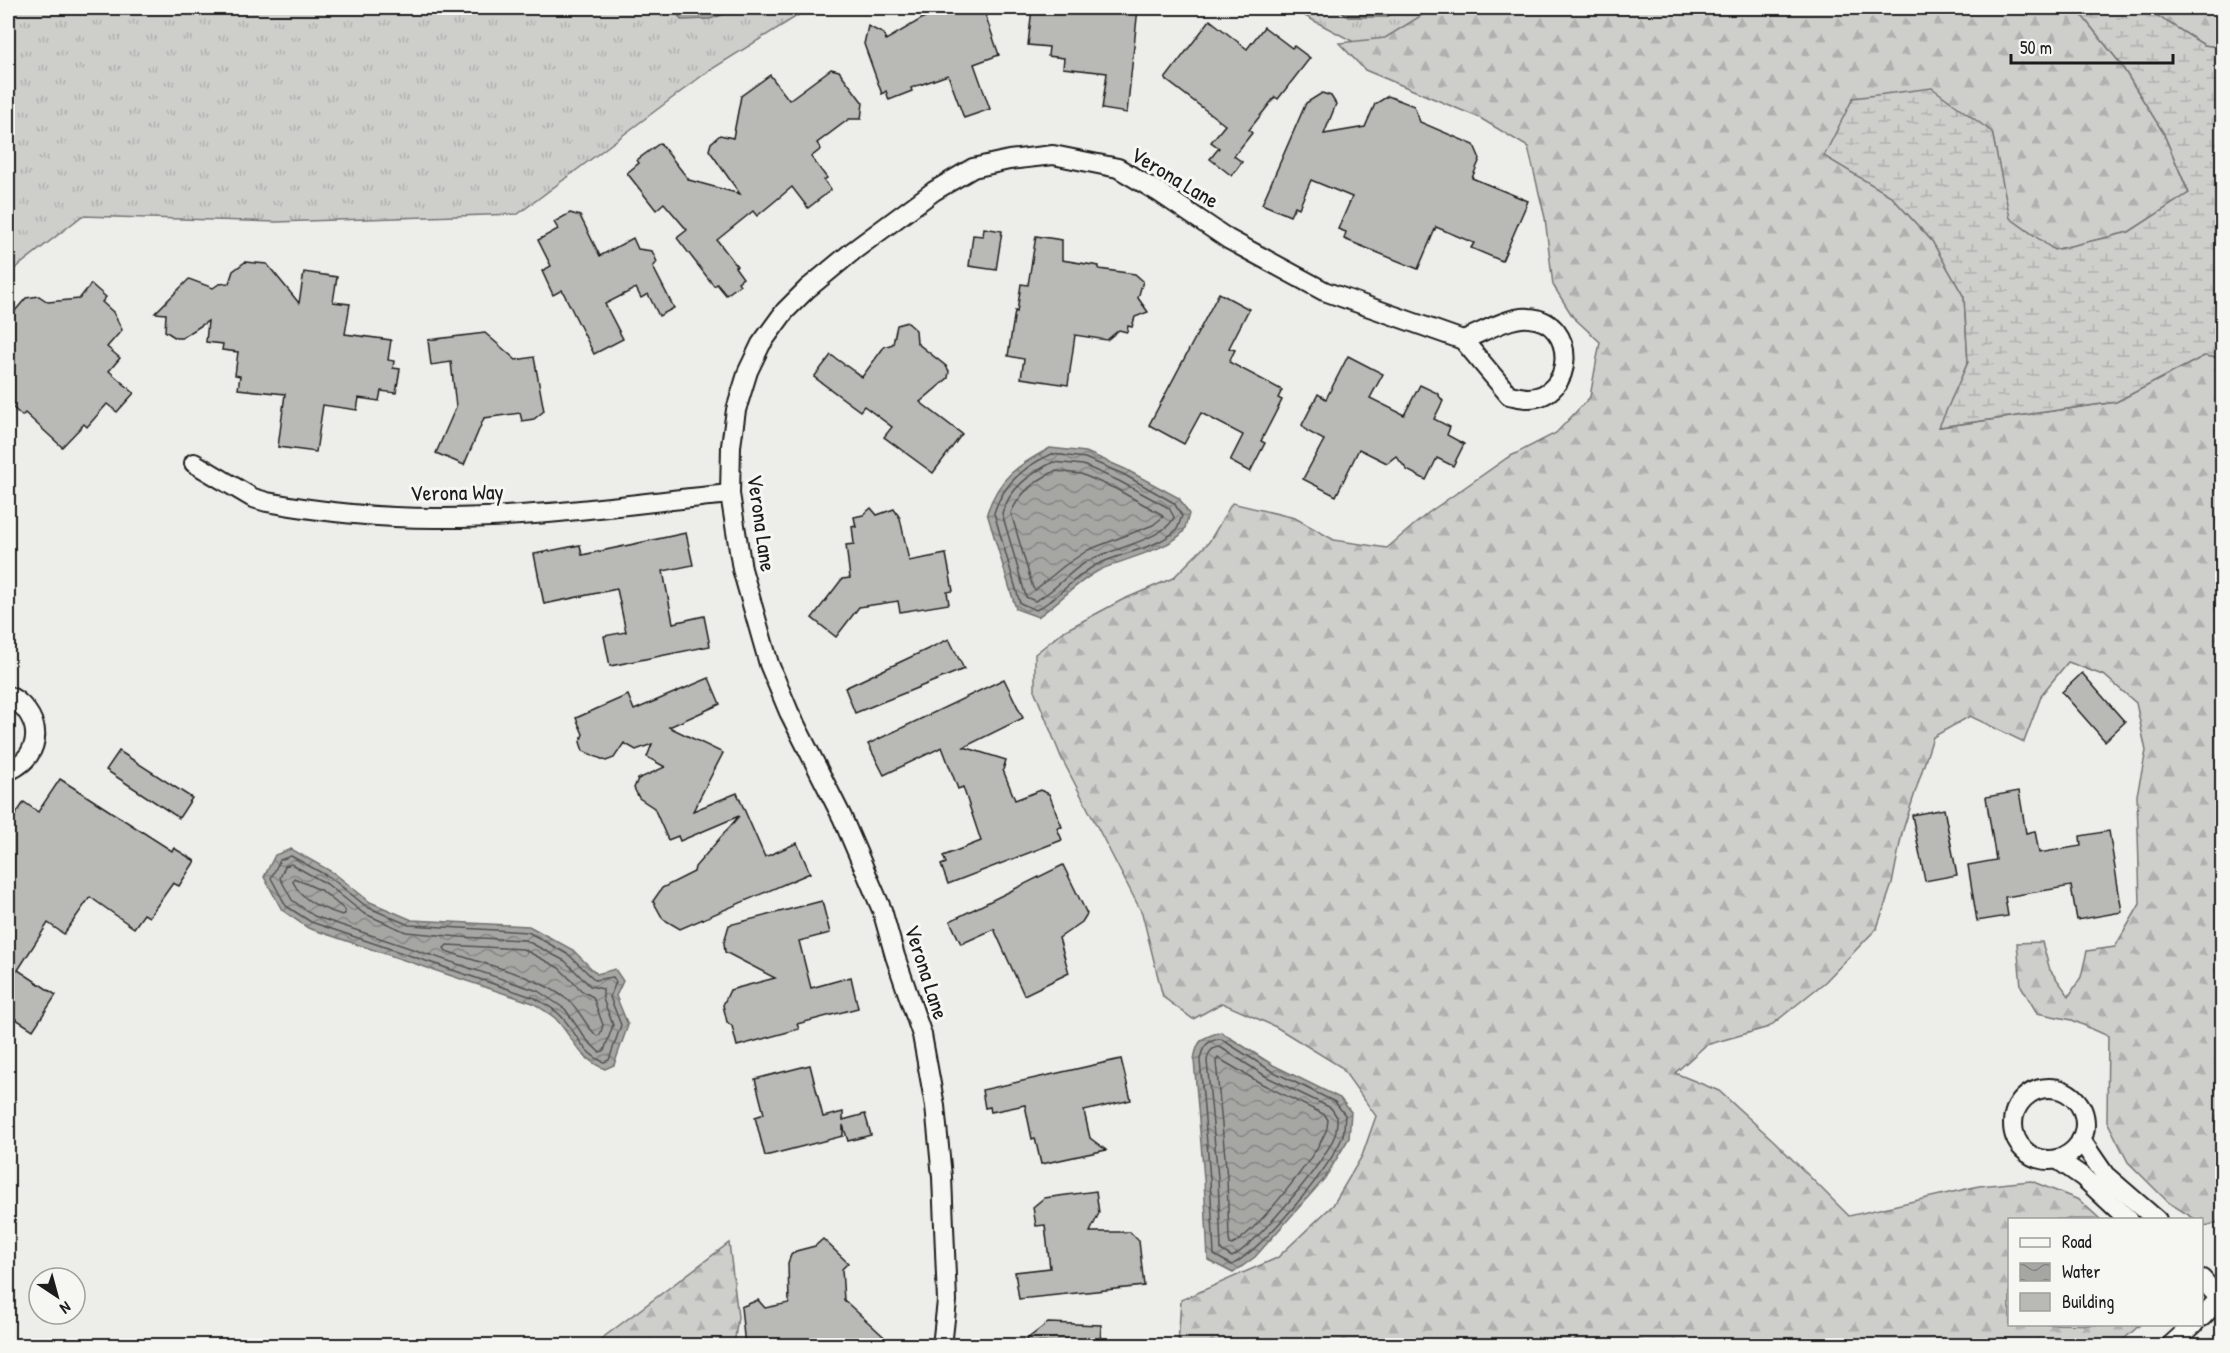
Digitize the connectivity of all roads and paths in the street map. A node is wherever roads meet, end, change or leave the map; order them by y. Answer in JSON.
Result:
{"nodes":[{"id":1,"x":1463,"y":340,"type":"junction"},
{"id":2,"x":194,"y":463,"type":"dead end"},
{"id":3,"x":730,"y":494,"type":"junction"},
{"id":4,"x":8,"y":696,"type":"edge"},
{"id":5,"x":8,"y":771,"type":"edge"},
{"id":6,"x":2081,"y":1140,"type":"junction"},
{"id":7,"x":2057,"y":1159,"type":"junction"},
{"id":8,"x":2127,"y":1218,"type":"edge"},
{"id":9,"x":2155,"y":1218,"type":"edge"},
{"id":10,"x":2203,"y":1280,"type":"edge"},
{"id":11,"x":2221,"y":1298,"type":"edge"},
{"id":12,"x":2203,"y":1316,"type":"edge"},
{"id":13,"x":2192,"y":1326,"type":"edge"},
{"id":14,"x":942,"y":1346,"type":"edge"},
{"id":15,"x":2170,"y":1346,"type":"edge"}],
"edges":[{"from":1,"to":1,"type":"street"},
{"from":1,"to":3,"type":"street","name":"Verona Lane"},
{"from":2,"to":3,"type":"street","name":"Verona Way"},
{"from":3,"to":14,"type":"street","name":"Verona Lane"},
{"from":4,"to":5,"type":"street"},
{"from":6,"to":7,"type":"street"},
{"from":6,"to":7,"type":"street"},
{"from":6,"to":9,"type":"street"},
{"from":7,"to":8,"type":"street"},
{"from":10,"to":11,"type":"street"},
{"from":11,"to":12,"type":"street"},
{"from":13,"to":15,"type":"street"}]}
